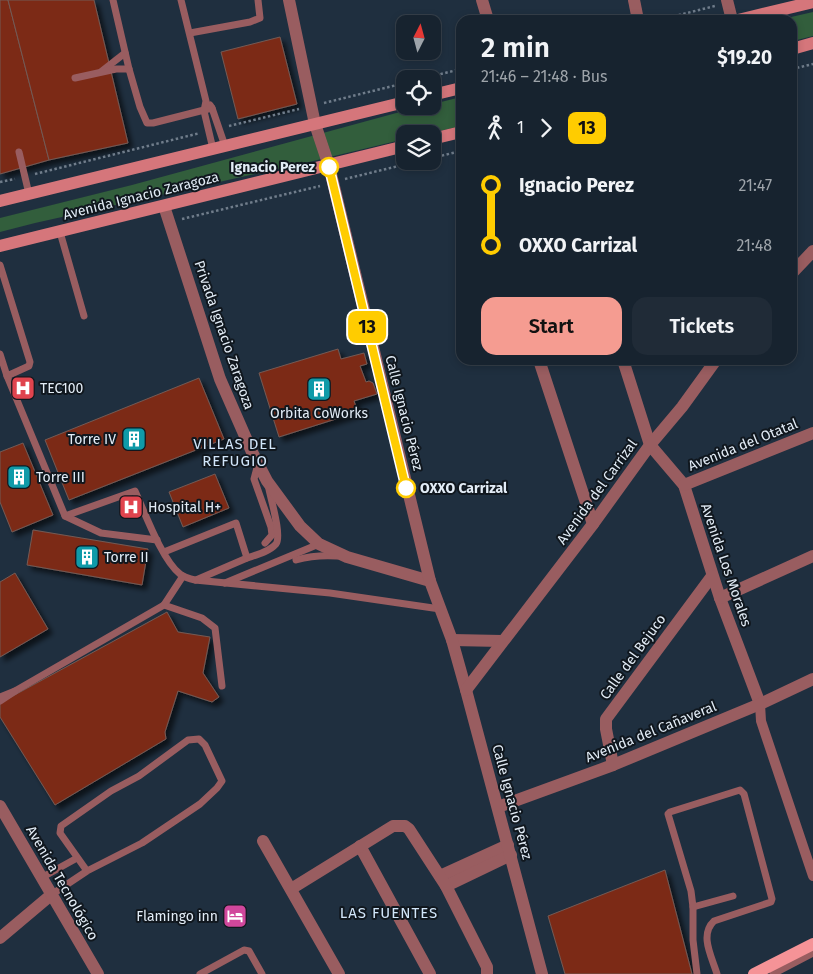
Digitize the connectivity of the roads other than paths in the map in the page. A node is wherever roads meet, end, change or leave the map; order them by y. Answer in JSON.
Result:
{"nodes":[{"id":1,"x":113,"y":0,"type":"edge"},
{"id":2,"x":181,"y":0,"type":"edge"},
{"id":3,"x":258,"y":0,"type":"edge"},
{"id":4,"x":289,"y":0,"type":"edge"},
{"id":5,"x":482,"y":0,"type":"edge"},
{"id":6,"x":634,"y":0,"type":"edge"},
{"id":7,"x":727,"y":2,"type":"edge"},
{"id":8,"x":813,"y":2,"type":"edge"},
{"id":9,"x":486,"y":15,"type":"edge"},
{"id":10,"x":637,"y":15,"type":"edge"},
{"id":11,"x":731,"y":15,"type":"edge"},
{"id":12,"x":759,"y":15,"type":"edge"},
{"id":13,"x":190,"y":33,"type":"junction"},
{"id":14,"x":813,"y":44,"type":"edge"},
{"id":15,"x":797,"y":48,"type":"edge"},
{"id":16,"x":125,"y":53,"type":"junction"},
{"id":17,"x":129,"y":69,"type":"junction"},
{"id":18,"x":100,"y":72,"type":"junction"},
{"id":19,"x":75,"y":78,"type":"dead end"},
{"id":20,"x":456,"y":89,"type":"edge"},
{"id":21,"x":441,"y":93,"type":"edge"},
{"id":22,"x":206,"y":101,"type":"junction"},
{"id":23,"x":396,"y":104,"type":"edge"},
{"id":24,"x":212,"y":108,"type":"junction"},
{"id":25,"x":204,"y":111,"type":"junction"},
{"id":26,"x":315,"y":124,"type":"junction"},
{"id":27,"x":456,"y":133,"type":"edge"},
{"id":28,"x":441,"y":137,"type":"edge"},
{"id":29,"x":219,"y":148,"type":"junction"},
{"id":30,"x":396,"y":148,"type":"edge"},
{"id":31,"x":19,"y":152,"type":"dead end"},
{"id":32,"x":328,"y":166,"type":"junction"},
{"id":33,"x":29,"y":194,"type":"junction"},
{"id":34,"x":0,"y":201,"type":"edge"},
{"id":35,"x":164,"y":206,"type":"junction"},
{"id":36,"x":60,"y":232,"type":"junction"},
{"id":37,"x":0,"y":246,"type":"edge"},
{"id":38,"x":813,"y":251,"type":"edge"},
{"id":39,"x":0,"y":265,"type":"edge"},
{"id":40,"x":797,"y":268,"type":"edge"},
{"id":41,"x":84,"y":316,"type":"dead end"},
{"id":42,"x":0,"y":354,"type":"edge"},
{"id":43,"x":541,"y":365,"type":"edge"},
{"id":44,"x":625,"y":365,"type":"edge"},
{"id":45,"x":712,"y":365,"type":"edge"},
{"id":46,"x":7,"y":376,"type":"junction"},
{"id":47,"x":813,"y":432,"type":"edge"},
{"id":48,"x":650,"y":445,"type":"junction"},
{"id":49,"x":258,"y":464,"type":"junction"},
{"id":50,"x":267,"y":481,"type":"junction"},
{"id":51,"x":684,"y":485,"type":"junction"},
{"id":52,"x":65,"y":516,"type":"junction"},
{"id":53,"x":593,"y":524,"type":"junction"},
{"id":54,"x":157,"y":540,"type":"junction"},
{"id":55,"x":265,"y":543,"type":"dead end"},
{"id":56,"x":319,"y":544,"type":"junction"},
{"id":57,"x":164,"y":552,"type":"junction"},
{"id":58,"x":813,"y":556,"type":"edge"},
{"id":59,"x":347,"y":557,"type":"junction"},
{"id":60,"x":247,"y":558,"type":"junction"},
{"id":61,"x":296,"y":560,"type":"dead end"},
{"id":62,"x":182,"y":576,"type":"junction"},
{"id":63,"x":712,"y":576,"type":"junction"},
{"id":64,"x":195,"y":580,"type":"junction"},
{"id":65,"x":430,"y":581,"type":"junction"},
{"id":66,"x":222,"y":584,"type":"junction"},
{"id":67,"x":720,"y":598,"type":"junction"},
{"id":68,"x":164,"y":605,"type":"junction"},
{"id":69,"x":440,"y":609,"type":"junction"},
{"id":70,"x":452,"y":640,"type":"junction"},
{"id":71,"x":502,"y":641,"type":"junction"},
{"id":72,"x":813,"y":678,"type":"edge"},
{"id":73,"x":222,"y":686,"type":"dead end"},
{"id":74,"x":466,"y":690,"type":"junction"},
{"id":75,"x":15,"y":691,"type":"junction"},
{"id":76,"x":0,"y":697,"type":"edge"},
{"id":77,"x":0,"y":701,"type":"edge"},
{"id":78,"x":760,"y":704,"type":"junction"},
{"id":79,"x":613,"y":766,"type":"junction"},
{"id":80,"x":0,"y":806,"type":"edge"},
{"id":81,"x":498,"y":807,"type":"junction"},
{"id":82,"x":264,"y":841,"type":"dead end"},
{"id":83,"x":360,"y":846,"type":"junction"},
{"id":84,"x":510,"y":850,"type":"junction"},
{"id":85,"x":77,"y":858,"type":"junction"},
{"id":86,"x":87,"y":871,"type":"junction"},
{"id":87,"x":813,"y":876,"type":"edge"},
{"id":88,"x":42,"y":878,"type":"junction"},
{"id":89,"x":443,"y":881,"type":"junction"},
{"id":90,"x":291,"y":889,"type":"junction"},
{"id":91,"x":51,"y":895,"type":"junction"},
{"id":92,"x":733,"y":896,"type":"dead end"},
{"id":93,"x":693,"y":907,"type":"junction"},
{"id":94,"x":0,"y":938,"type":"edge"},
{"id":95,"x":813,"y":944,"type":"edge"},
{"id":96,"x":813,"y":953,"type":"edge"},
{"id":97,"x":98,"y":974,"type":"edge"},
{"id":98,"x":200,"y":974,"type":"edge"},
{"id":99,"x":262,"y":974,"type":"edge"},
{"id":100,"x":339,"y":974,"type":"edge"},
{"id":101,"x":430,"y":974,"type":"edge"},
{"id":102,"x":488,"y":974,"type":"edge"},
{"id":103,"x":542,"y":974,"type":"edge"},
{"id":104,"x":697,"y":974,"type":"edge"},
{"id":105,"x":717,"y":974,"type":"edge"},
{"id":106,"x":754,"y":974,"type":"edge"},
{"id":107,"x":773,"y":974,"type":"edge"}],
"edges":[{"from":1,"to":16,"type":"lane"},
{"from":2,"to":13,"type":"lane"},
{"from":3,"to":13,"type":"lane"},
{"from":4,"to":26,"type":"street","name":"Calle Ignacio Pérez"},
{"from":5,"to":9,"type":"street"},
{"from":6,"to":10,"type":"street"},
{"from":7,"to":11,"type":"street"},
{"from":8,"to":12,"type":"main road"},
{"from":13,"to":22,"type":"lane"},
{"from":14,"to":15,"type":"main road"},
{"from":16,"to":17,"type":"lane"},
{"from":16,"to":18,"type":"lane"},
{"from":17,"to":18,"type":"lane"},
{"from":17,"to":25,"type":"lane"},
{"from":18,"to":19,"type":"lane"},
{"from":20,"to":21,"type":"main road"},
{"from":22,"to":24,"type":"lane"},
{"from":22,"to":25,"type":"lane"},
{"from":23,"to":26,"type":"main road","name":"Avenida Ignacio Zaragoza"},
{"from":24,"to":25,"type":"lane"},
{"from":24,"to":29,"type":"lane"},
{"from":25,"to":29,"type":"lane"},
{"from":26,"to":29,"type":"main road","name":"Avenida Ignacio Zaragoza"},
{"from":26,"to":32,"type":"street","name":"Calle Ignacio Pérez"},
{"from":27,"to":28,"type":"main road"},
{"from":29,"to":33,"type":"main road","name":"Avenida Ignacio Zaragoza"},
{"from":30,"to":32,"type":"main road","name":"Avenida Ignacio Zaragoza"},
{"from":31,"to":33,"type":"lane"},
{"from":32,"to":35,"type":"main road","name":"Avenida Ignacio Zaragoza"},
{"from":32,"to":65,"type":"street","name":"Calle Ignacio Pérez"},
{"from":33,"to":34,"type":"main road","name":"Avenida Ignacio Zaragoza"},
{"from":35,"to":36,"type":"main road","name":"Avenida Ignacio Zaragoza"},
{"from":35,"to":49,"type":"street","name":"Privada Ignacio Zaragoza"},
{"from":36,"to":37,"type":"main road","name":"Avenida Ignacio Zaragoza"},
{"from":36,"to":41,"type":"lane"},
{"from":38,"to":40,"type":"street"},
{"from":39,"to":46,"type":"lane"},
{"from":42,"to":46,"type":"lane"},
{"from":43,"to":53,"type":"street"},
{"from":44,"to":48,"type":"street"},
{"from":45,"to":48,"type":"street","name":"Avenida del Carrizal"},
{"from":46,"to":52,"type":"lane"},
{"from":47,"to":51,"type":"street","name":"Avenida del Otatal"},
{"from":48,"to":51,"type":"street","name":"Avenida Los Morales"},
{"from":48,"to":53,"type":"street","name":"Avenida del Carrizal"},
{"from":49,"to":50,"type":"street","name":"Privada Ignacio Zaragoza"},
{"from":49,"to":55,"type":"lane"},
{"from":50,"to":56,"type":"street","name":"Privada Ignacio Zaragoza"},
{"from":50,"to":60,"type":"lane"},
{"from":51,"to":63,"type":"street","name":"Avenida Los Morales"},
{"from":52,"to":54,"type":"lane"},
{"from":52,"to":54,"type":"lane"},
{"from":53,"to":71,"type":"street","name":"Avenida del Carrizal"},
{"from":54,"to":57,"type":"lane"},
{"from":56,"to":59,"type":"street","name":"Privada Ignacio Zaragoza"},
{"from":56,"to":66,"type":"lane"},
{"from":57,"to":60,"type":"lane"},
{"from":57,"to":62,"type":"lane"},
{"from":58,"to":67,"type":"street"},
{"from":59,"to":61,"type":"lane"},
{"from":59,"to":65,"type":"street","name":"Privada Ignacio Zaragoza"},
{"from":60,"to":64,"type":"lane"},
{"from":62,"to":64,"type":"lane"},
{"from":62,"to":68,"type":"lane"},
{"from":63,"to":67,"type":"street","name":"Avenida Los Morales"},
{"from":63,"to":79,"type":"street","name":"Calle del Bejuco"},
{"from":64,"to":66,"type":"lane"},
{"from":65,"to":69,"type":"street","name":"Calle Ignacio Pérez"},
{"from":66,"to":69,"type":"lane"},
{"from":67,"to":78,"type":"street","name":"Avenida Los Morales"},
{"from":68,"to":73,"type":"lane"},
{"from":68,"to":75,"type":"lane"},
{"from":69,"to":70,"type":"street","name":"Calle Ignacio Pérez"},
{"from":70,"to":71,"type":"street"},
{"from":70,"to":74,"type":"street","name":"Calle Ignacio Pérez"},
{"from":71,"to":74,"type":"street","name":"Avenida del Carrizal"},
{"from":72,"to":78,"type":"street","name":"Avenida del Cañaveral"},
{"from":74,"to":81,"type":"street","name":"Calle Ignacio Pérez"},
{"from":75,"to":76,"type":"lane"},
{"from":75,"to":77,"type":"lane"},
{"from":78,"to":79,"type":"street","name":"Avenida del Cañaveral"},
{"from":78,"to":87,"type":"street"},
{"from":79,"to":81,"type":"street","name":"Avenida del Cañaveral"},
{"from":80,"to":88,"type":"street","name":"Avenida Tecnológico"},
{"from":81,"to":84,"type":"street","name":"Calle Ignacio Pérez"},
{"from":82,"to":90,"type":"street"},
{"from":83,"to":89,"type":"street"},
{"from":83,"to":90,"type":"street"},
{"from":83,"to":101,"type":"street"},
{"from":84,"to":89,"type":"street"},
{"from":84,"to":103,"type":"street","name":"Calle Ignacio Pérez"},
{"from":85,"to":86,"type":"lane"},
{"from":85,"to":86,"type":"lane"},
{"from":85,"to":88,"type":"lane"},
{"from":86,"to":91,"type":"lane"},
{"from":88,"to":91,"type":"street","name":"Avenida Tecnológico"},
{"from":89,"to":102,"type":"street"},
{"from":90,"to":100,"type":"street"},
{"from":91,"to":94,"type":"street"},
{"from":91,"to":97,"type":"street","name":"Avenida Tecnológico"},
{"from":92,"to":93,"type":"lane"},
{"from":93,"to":104,"type":"lane"},
{"from":93,"to":105,"type":"lane"},
{"from":95,"to":106,"type":"main road"},
{"from":96,"to":107,"type":"lane"},
{"from":98,"to":99,"type":"lane"}]}
